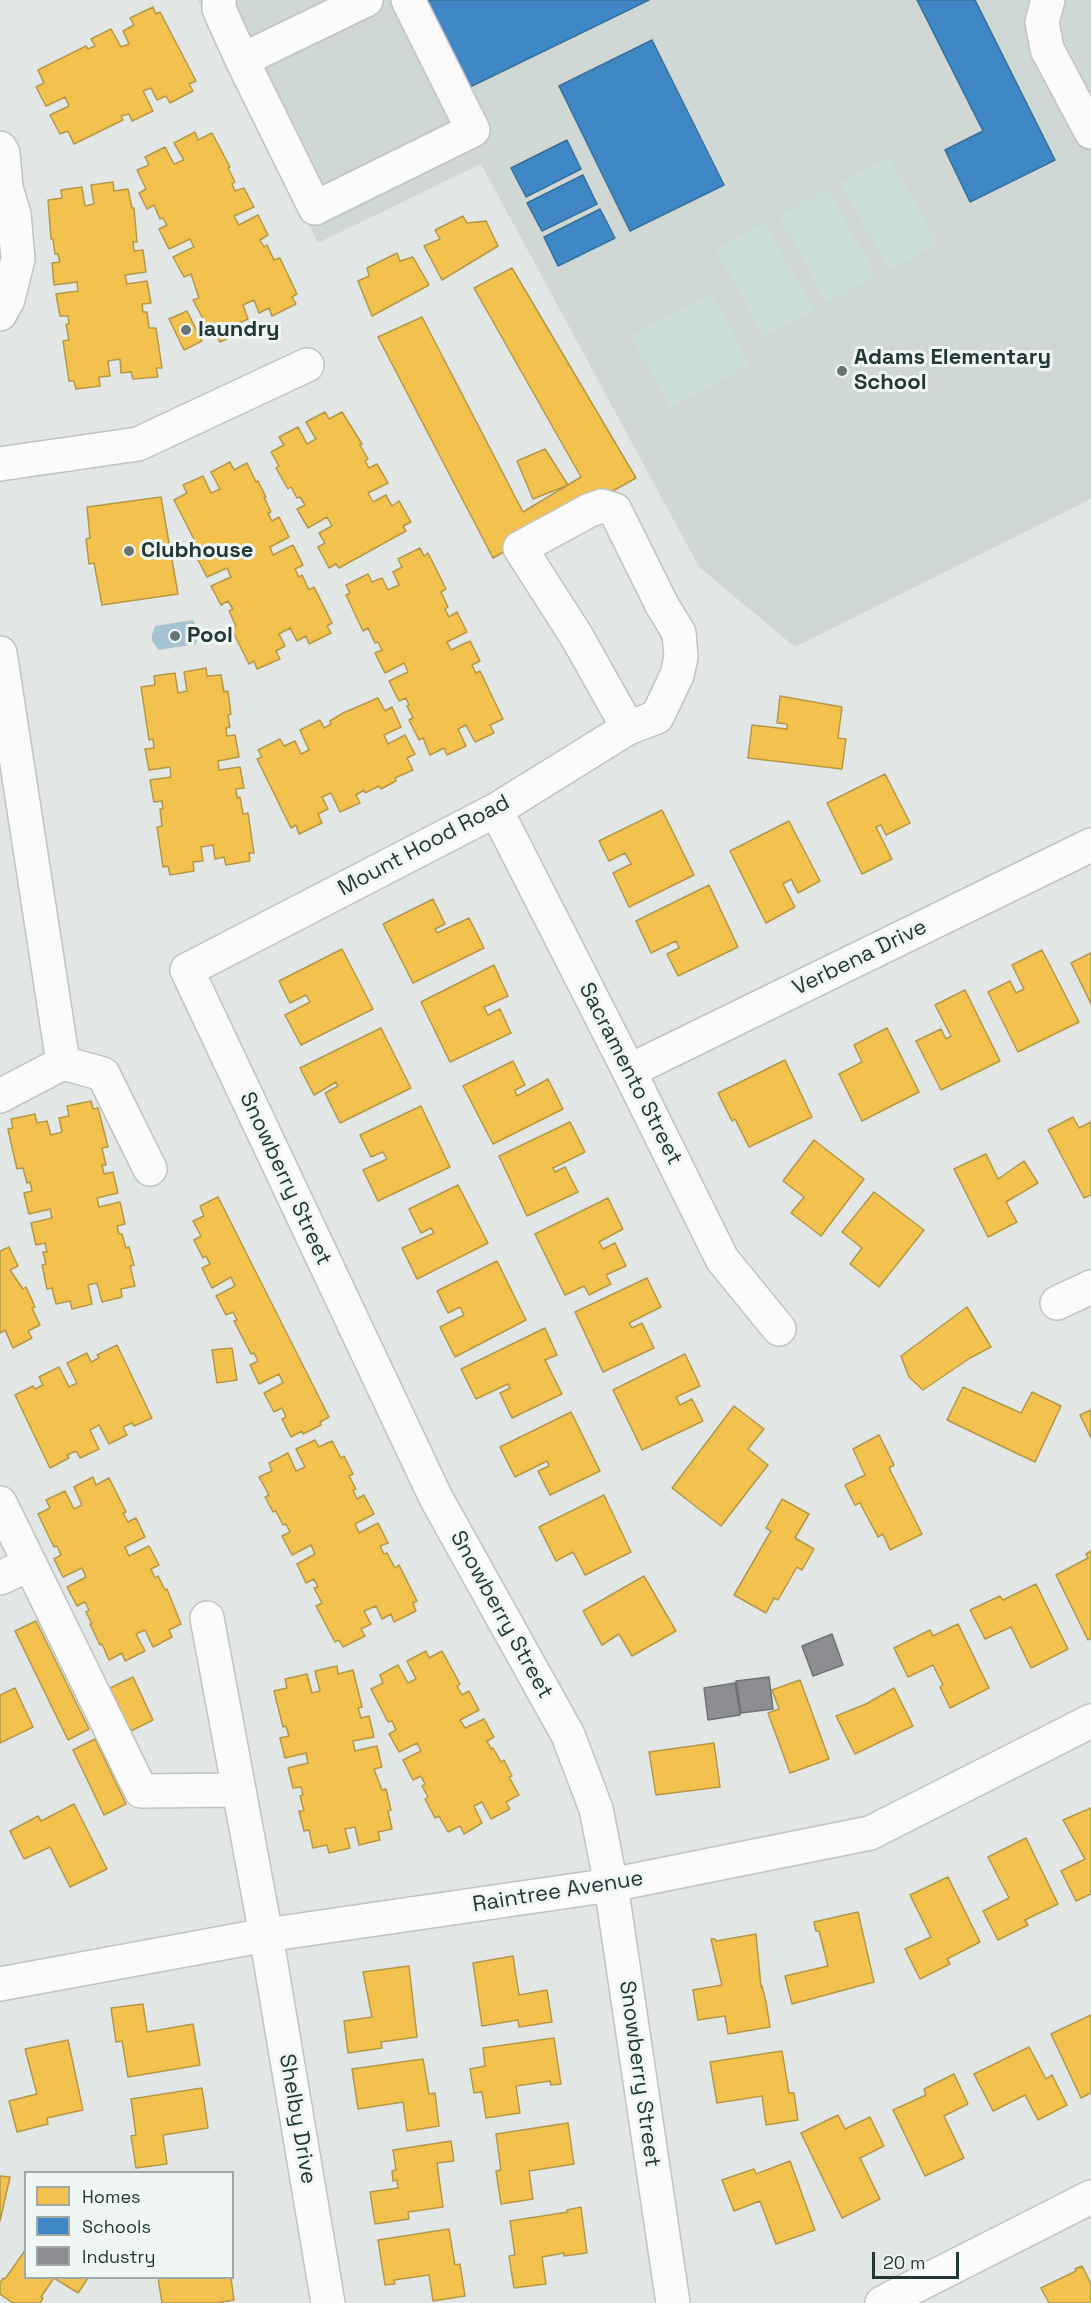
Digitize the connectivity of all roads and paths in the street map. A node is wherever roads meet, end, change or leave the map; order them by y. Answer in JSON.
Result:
{"nodes":[{"id":1,"x":219,"y":0,"type":"edge"},
{"id":2,"x":366,"y":0,"type":"edge"},
{"id":3,"x":408,"y":0,"type":"edge"},
{"id":4,"x":1048,"y":0,"type":"edge"},
{"id":5,"x":242,"y":60,"type":"junction"},
{"id":6,"x":1091,"y":132,"type":"edge"},
{"id":7,"x":0,"y":148,"type":"edge"},
{"id":8,"x":7,"y":195,"type":"edge"},
{"id":9,"x":0,"y":314,"type":"edge"},
{"id":10,"x":307,"y":365,"type":"dead end"},
{"id":11,"x":0,"y":464,"type":"edge"},
{"id":12,"x":0,"y":653,"type":"edge"},
{"id":13,"x":642,"y":722,"type":"junction"},
{"id":14,"x":496,"y":810,"type":"junction"},
{"id":15,"x":10,"y":820,"type":"edge"},
{"id":16,"x":1091,"y":845,"type":"edge"},
{"id":17,"x":187,"y":970,"type":"joint"},
{"id":18,"x":63,"y":1063,"type":"junction"},
{"id":19,"x":629,"y":1071,"type":"junction"},
{"id":20,"x":0,"y":1096,"type":"edge"},
{"id":21,"x":150,"y":1169,"type":"dead end"},
{"id":22,"x":1091,"y":1287,"type":"edge"},
{"id":23,"x":1057,"y":1303,"type":"dead end"},
{"id":24,"x":779,"y":1329,"type":"dead end"},
{"id":25,"x":0,"y":1503,"type":"edge"},
{"id":26,"x":14,"y":1572,"type":"edge"},
{"id":27,"x":207,"y":1618,"type":"dead end"},
{"id":28,"x":1091,"y":1721,"type":"edge"},
{"id":29,"x":239,"y":1790,"type":"junction"},
{"id":30,"x":611,"y":1885,"type":"junction"},
{"id":31,"x":266,"y":1935,"type":"junction"},
{"id":32,"x":0,"y":1984,"type":"edge"},
{"id":33,"x":1091,"y":2197,"type":"edge"},
{"id":34,"x":328,"y":2303,"type":"edge"},
{"id":35,"x":673,"y":2303,"type":"edge"},
{"id":36,"x":882,"y":2303,"type":"edge"}],
"edges":[{"from":1,"to":5,"type":"street"},
{"from":2,"to":5,"type":"street"},
{"from":3,"to":5,"type":"street"},
{"from":4,"to":6,"type":"street"},
{"from":7,"to":8,"type":"street"},
{"from":8,"to":9,"type":"street"},
{"from":10,"to":11,"type":"street"},
{"from":12,"to":15,"type":"street"},
{"from":13,"to":13,"type":"street"},
{"from":13,"to":14,"type":"street","name":"Mount Hood Road"},
{"from":14,"to":17,"type":"street","name":"Mount Hood Road"},
{"from":14,"to":19,"type":"street","name":"Sacramento Street"},
{"from":15,"to":18,"type":"street"},
{"from":16,"to":19,"type":"street","name":"Verbena Drive"},
{"from":17,"to":30,"type":"street","name":"Snowberry Street"},
{"from":18,"to":20,"type":"street"},
{"from":18,"to":21,"type":"street"},
{"from":19,"to":24,"type":"street","name":"Sacramento Street"},
{"from":22,"to":23,"type":"street"},
{"from":25,"to":26,"type":"street"},
{"from":26,"to":29,"type":"street"},
{"from":27,"to":29,"type":"street","name":"Shelby Drive"},
{"from":28,"to":30,"type":"street","name":"Raintree Avenue"},
{"from":29,"to":31,"type":"street","name":"Shelby Drive"},
{"from":30,"to":31,"type":"street","name":"Raintree Avenue"},
{"from":30,"to":35,"type":"street","name":"Snowberry Street"},
{"from":31,"to":32,"type":"street","name":"Raintree Avenue"},
{"from":31,"to":34,"type":"street","name":"Shelby Drive"},
{"from":33,"to":36,"type":"street"}]}
